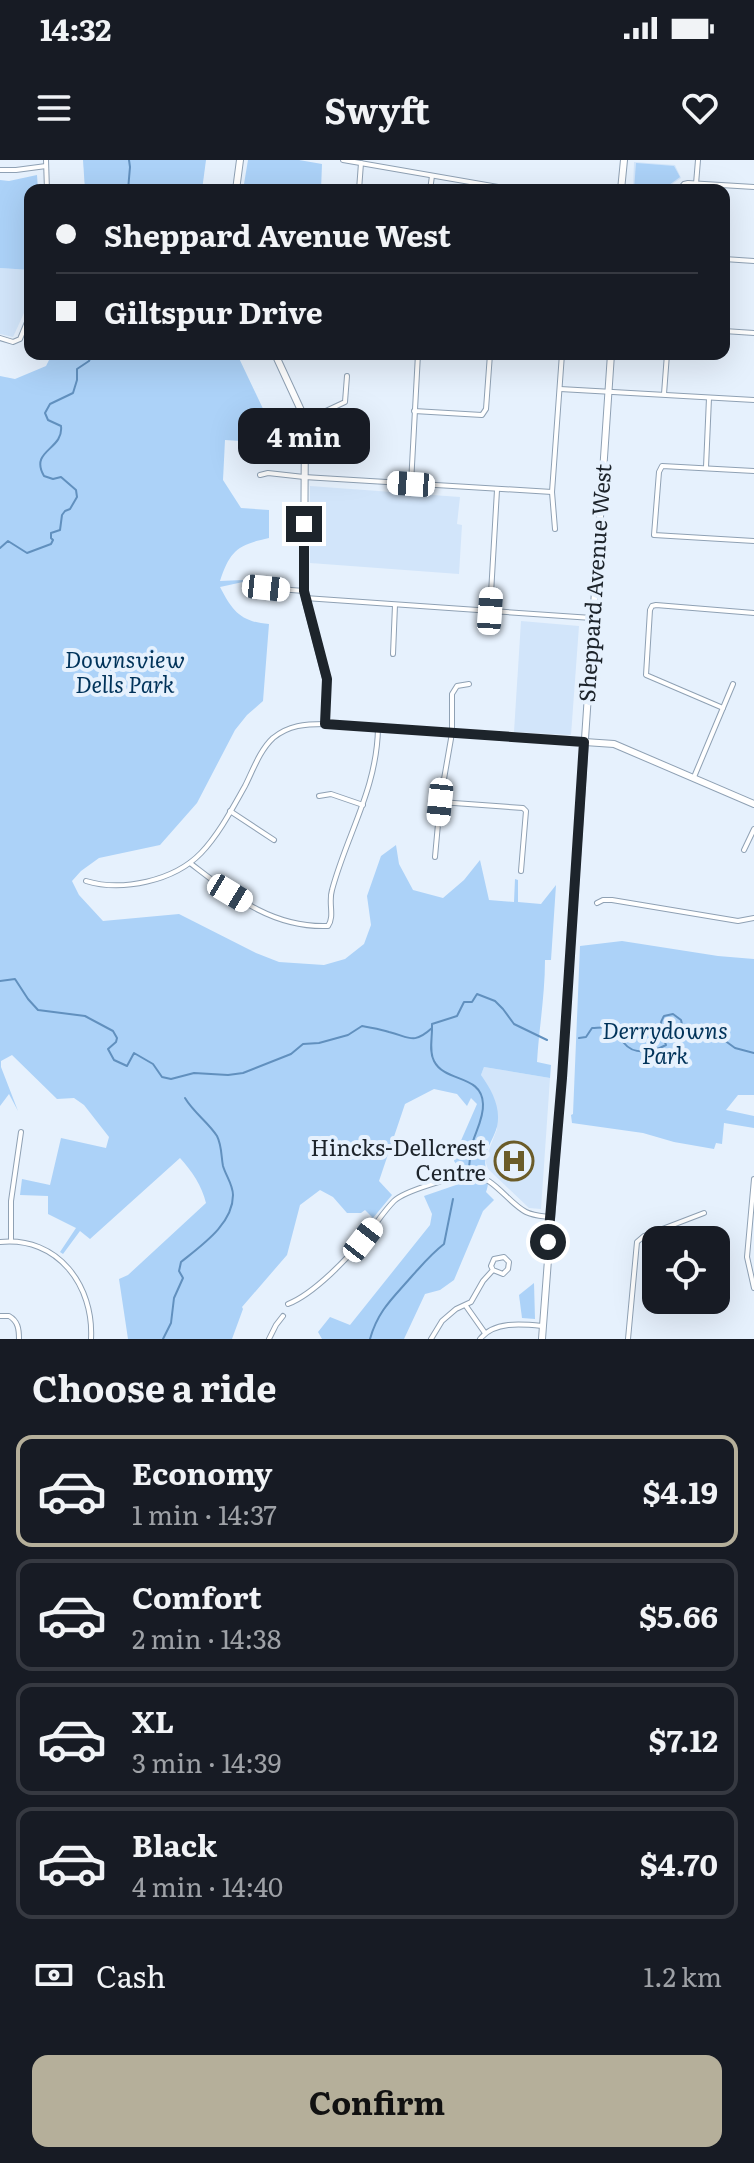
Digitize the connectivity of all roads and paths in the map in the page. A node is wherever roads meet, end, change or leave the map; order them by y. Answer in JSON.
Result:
{"nodes":[{"id":1,"x":240,"y":160,"type":"edge"},
{"id":2,"x":343,"y":160,"type":"edge"},
{"id":3,"x":624,"y":160,"type":"edge"},
{"id":4,"x":698,"y":160,"type":"edge"},
{"id":5,"x":46,"y":163,"type":"edge"},
{"id":6,"x":361,"y":163,"type":"junction"},
{"id":7,"x":0,"y":170,"type":"edge"},
{"id":8,"x":432,"y":176,"type":"junction"},
{"id":9,"x":47,"y":184,"type":"edge"},
{"id":10,"x":237,"y":184,"type":"edge"},
{"id":11,"x":359,"y":184,"type":"edge"},
{"id":12,"x":431,"y":184,"type":"edge"},
{"id":13,"x":474,"y":184,"type":"edge"},
{"id":14,"x":622,"y":184,"type":"edge"},
{"id":15,"x":684,"y":184,"type":"edge"},
{"id":16,"x":696,"y":184,"type":"joint"},
{"id":17,"x":730,"y":186,"type":"edge"},
{"id":18,"x":754,"y":187,"type":"edge"},
{"id":19,"x":730,"y":259,"type":"edge"},
{"id":20,"x":754,"y":261,"type":"edge"},
{"id":21,"x":24,"y":330,"type":"edge"},
{"id":22,"x":730,"y":331,"type":"edge"},
{"id":23,"x":754,"y":333,"type":"edge"},
{"id":24,"x":0,"y":338,"type":"edge"},
{"id":25,"x":278,"y":360,"type":"edge"},
{"id":26,"x":418,"y":360,"type":"edge"},
{"id":27,"x":490,"y":360,"type":"edge"},
{"id":28,"x":562,"y":360,"type":"edge"},
{"id":29,"x":611,"y":360,"type":"edge"},
{"id":30,"x":667,"y":360,"type":"edge"},
{"id":31,"x":347,"y":376,"type":"dead end"},
{"id":32,"x":560,"y":389,"type":"junction"},
{"id":33,"x":609,"y":392,"type":"junction"},
{"id":34,"x":664,"y":394,"type":"junction"},
{"id":35,"x":709,"y":398,"type":"junction"},
{"id":36,"x":754,"y":400,"type":"edge"},
{"id":37,"x":414,"y":411,"type":"junction"},
{"id":38,"x":305,"y":419,"type":"junction"},
{"id":39,"x":706,"y":467,"type":"junction"},
{"id":40,"x":754,"y":471,"type":"edge"},
{"id":41,"x":260,"y":475,"type":"dead end"},
{"id":42,"x":304,"y":477,"type":"junction"},
{"id":43,"x":411,"y":484,"type":"junction"},
{"id":44,"x":497,"y":489,"type":"junction"},
{"id":45,"x":552,"y":492,"type":"junction"},
{"id":46,"x":555,"y":529,"type":"dead end"},
{"id":47,"x":754,"y":541,"type":"edge"},
{"id":48,"x":257,"y":581,"type":"dead end"},
{"id":49,"x":305,"y":594,"type":"junction"},
{"id":50,"x":395,"y":605,"type":"junction"},
{"id":51,"x":490,"y":611,"type":"junction"},
{"id":52,"x":754,"y":613,"type":"edge"},
{"id":53,"x":592,"y":618,"type":"junction"},
{"id":54,"x":393,"y":654,"type":"dead end"},
{"id":55,"x":469,"y":684,"type":"dead end"},
{"id":56,"x":733,"y":684,"type":"dead end"},
{"id":57,"x":723,"y":708,"type":"junction"},
{"id":58,"x":325,"y":724,"type":"junction"},
{"id":59,"x":378,"y":728,"type":"junction"},
{"id":60,"x":452,"y":733,"type":"junction"},
{"id":61,"x":584,"y":742,"type":"junction"},
{"id":62,"x":694,"y":777,"type":"junction"},
{"id":63,"x":319,"y":796,"type":"dead end"},
{"id":64,"x":440,"y":802,"type":"junction"},
{"id":65,"x":754,"y":804,"type":"edge"},
{"id":66,"x":363,"y":805,"type":"junction"},
{"id":67,"x":230,"y":811,"type":"junction"},
{"id":68,"x":754,"y":829,"type":"edge"},
{"id":69,"x":274,"y":840,"type":"dead end"},
{"id":70,"x":744,"y":850,"type":"dead end"},
{"id":71,"x":435,"y":857,"type":"dead end"},
{"id":72,"x":190,"y":863,"type":"junction"},
{"id":73,"x":521,"y":871,"type":"dead end"},
{"id":74,"x":86,"y":881,"type":"dead end"},
{"id":75,"x":597,"y":903,"type":"dead end"},
{"id":76,"x":754,"y":918,"type":"edge"},
{"id":77,"x":21,"y":1132,"type":"dead end"},
{"id":78,"x":754,"y":1179,"type":"edge"},
{"id":79,"x":704,"y":1213,"type":"dead end"},
{"id":80,"x":550,"y":1217,"type":"junction"},
{"id":81,"x":11,"y":1241,"type":"junction"},
{"id":82,"x":0,"y":1242,"type":"edge"},
{"id":83,"x":493,"y":1270,"type":"junction"},
{"id":84,"x":754,"y":1288,"type":"edge"},
{"id":85,"x":288,"y":1304,"type":"dead end"},
{"id":86,"x":466,"y":1305,"type":"junction"},
{"id":87,"x":0,"y":1316,"type":"edge"},
{"id":88,"x":283,"y":1316,"type":"dead end"},
{"id":89,"x":543,"y":1326,"type":"junction"},
{"id":90,"x":485,"y":1333,"type":"junction"},
{"id":91,"x":19,"y":1339,"type":"edge"},
{"id":92,"x":91,"y":1339,"type":"edge"},
{"id":93,"x":269,"y":1339,"type":"edge"},
{"id":94,"x":431,"y":1339,"type":"edge"},
{"id":95,"x":480,"y":1339,"type":"edge"},
{"id":96,"x":542,"y":1339,"type":"edge"},
{"id":97,"x":628,"y":1339,"type":"edge"}],
"edges":[{"from":1,"to":10,"type":"main road"},
{"from":2,"to":6,"type":"street"},
{"from":3,"to":14,"type":"main road"},
{"from":4,"to":16,"type":"street"},
{"from":5,"to":7,"type":"street"},
{"from":5,"to":9,"type":"street"},
{"from":6,"to":8,"type":"street"},
{"from":6,"to":11,"type":"street"},
{"from":8,"to":12,"type":"street"},
{"from":8,"to":13,"type":"street"},
{"from":15,"to":16,"type":"street"},
{"from":17,"to":18,"type":"street"},
{"from":19,"to":20,"type":"street"},
{"from":21,"to":24,"type":"street"},
{"from":22,"to":23,"type":"street"},
{"from":25,"to":38,"type":"main road"},
{"from":26,"to":37,"type":"street"},
{"from":27,"to":37,"type":"street"},
{"from":28,"to":32,"type":"street"},
{"from":29,"to":33,"type":"main road","name":"Sheppard Avenue West"},
{"from":30,"to":34,"type":"street"},
{"from":31,"to":38,"type":"street"},
{"from":32,"to":33,"type":"street"},
{"from":32,"to":45,"type":"street"},
{"from":33,"to":34,"type":"street"},
{"from":33,"to":53,"type":"main road","name":"Sheppard Avenue West"},
{"from":34,"to":35,"type":"street"},
{"from":35,"to":36,"type":"street"},
{"from":35,"to":39,"type":"street"},
{"from":37,"to":43,"type":"street"},
{"from":38,"to":42,"type":"main road"},
{"from":39,"to":40,"type":"street"},
{"from":39,"to":47,"type":"street"},
{"from":41,"to":42,"type":"street"},
{"from":42,"to":43,"type":"street"},
{"from":42,"to":49,"type":"main road"},
{"from":43,"to":44,"type":"street"},
{"from":44,"to":45,"type":"street"},
{"from":44,"to":51,"type":"street"},
{"from":45,"to":46,"type":"street"},
{"from":48,"to":49,"type":"street"},
{"from":49,"to":50,"type":"street"},
{"from":49,"to":58,"type":"main road"},
{"from":50,"to":51,"type":"street"},
{"from":50,"to":54,"type":"street"},
{"from":51,"to":53,"type":"street"},
{"from":52,"to":57,"type":"street"},
{"from":53,"to":61,"type":"main road","name":"Sheppard Avenue West"},
{"from":55,"to":60,"type":"street"},
{"from":56,"to":57,"type":"street"},
{"from":57,"to":62,"type":"street"},
{"from":58,"to":59,"type":"main road"},
{"from":58,"to":67,"type":"street"},
{"from":59,"to":60,"type":"main road"},
{"from":59,"to":66,"type":"street"},
{"from":60,"to":61,"type":"main road"},
{"from":60,"to":64,"type":"street"},
{"from":61,"to":62,"type":"main road"},
{"from":61,"to":80,"type":"main road","name":"Sheppard Avenue West"},
{"from":62,"to":65,"type":"main road"},
{"from":63,"to":66,"type":"street"},
{"from":64,"to":71,"type":"street"},
{"from":64,"to":73,"type":"street"},
{"from":66,"to":72,"type":"street"},
{"from":67,"to":69,"type":"street"},
{"from":67,"to":72,"type":"street"},
{"from":68,"to":70,"type":"street"},
{"from":72,"to":74,"type":"street"},
{"from":75,"to":76,"type":"street"},
{"from":77,"to":81,"type":"street"},
{"from":78,"to":84,"type":"street"},
{"from":79,"to":97,"type":"street"},
{"from":80,"to":85,"type":"street"},
{"from":80,"to":89,"type":"main road","name":"Sheppard Avenue West"},
{"from":81,"to":82,"type":"street"},
{"from":81,"to":92,"type":"street"},
{"from":83,"to":83,"type":"street"},
{"from":83,"to":86,"type":"street"},
{"from":86,"to":90,"type":"street"},
{"from":86,"to":94,"type":"street"},
{"from":87,"to":91,"type":"street"},
{"from":88,"to":93,"type":"street"},
{"from":89,"to":90,"type":"street"},
{"from":89,"to":96,"type":"main road","name":"Sheppard Avenue West"},
{"from":90,"to":95,"type":"street"}]}
